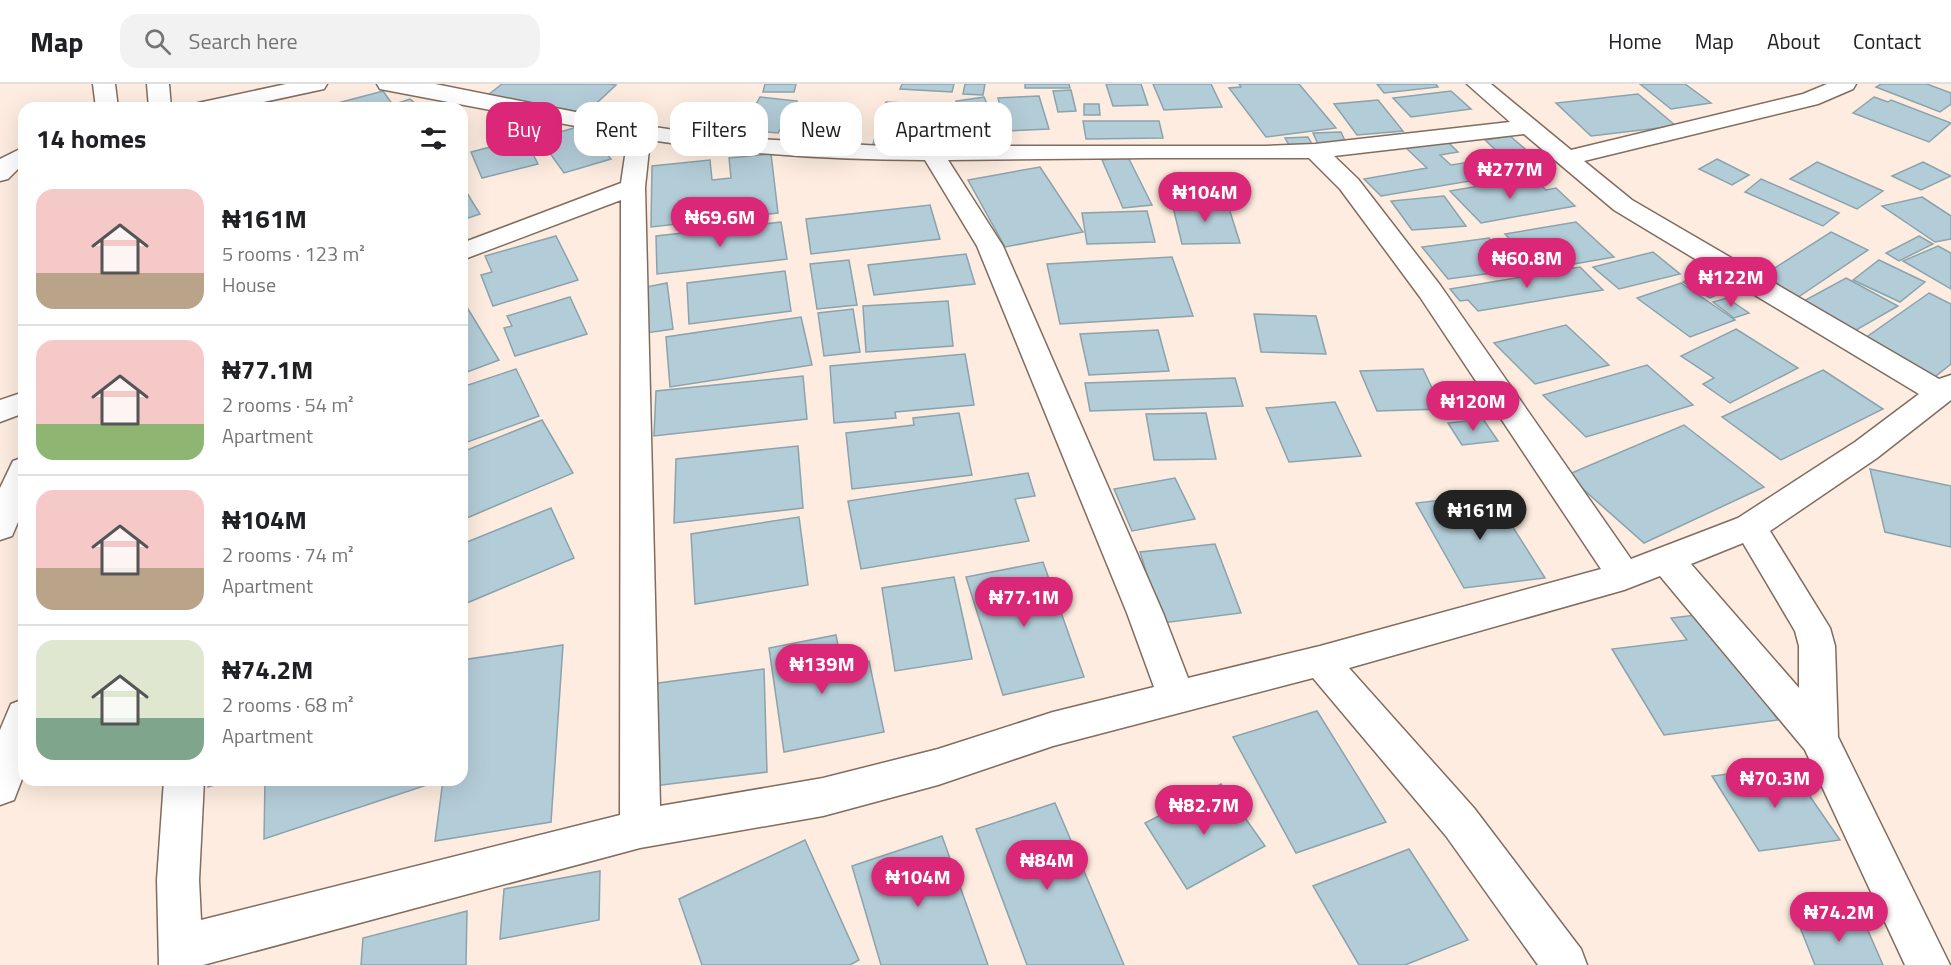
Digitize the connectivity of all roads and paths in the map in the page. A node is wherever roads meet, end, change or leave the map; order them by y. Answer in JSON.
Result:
{"nodes":[{"id":1,"x":104,"y":84,"type":"edge"},
{"id":2,"x":158,"y":84,"type":"edge"},
{"id":3,"x":316,"y":84,"type":"edge"},
{"id":4,"x":388,"y":84,"type":"edge"},
{"id":5,"x":1478,"y":84,"type":"edge"},
{"id":6,"x":1845,"y":84,"type":"edge"},
{"id":7,"x":106,"y":102,"type":"edge"},
{"id":8,"x":160,"y":102,"type":"edge"},
{"id":9,"x":246,"y":102,"type":"edge"},
{"id":10,"x":574,"y":119,"type":"edge"},
{"id":11,"x":1529,"y":127,"type":"junction"},
{"id":12,"x":658,"y":135,"type":"edge"},
{"id":13,"x":1314,"y":151,"type":"junction"},
{"id":14,"x":874,"y":152,"type":"edge"},
{"id":15,"x":1012,"y":153,"type":"edge"},
{"id":16,"x":637,"y":156,"type":"edge"},
{"id":17,"x":934,"y":156,"type":"edge"},
{"id":18,"x":18,"y":157,"type":"edge"},
{"id":19,"x":1567,"y":158,"type":"junction"},
{"id":20,"x":0,"y":174,"type":"edge"},
{"id":21,"x":633,"y":187,"type":"junction"},
{"id":22,"x":468,"y":250,"type":"edge"},
{"id":23,"x":1945,"y":388,"type":"edge"},
{"id":24,"x":18,"y":404,"type":"edge"},
{"id":25,"x":0,"y":411,"type":"edge"},
{"id":26,"x":18,"y":484,"type":"edge"},
{"id":27,"x":0,"y":527,"type":"edge"},
{"id":28,"x":1750,"y":527,"type":"junction"},
{"id":29,"x":1667,"y":560,"type":"junction"},
{"id":30,"x":1624,"y":576,"type":"junction"},
{"id":31,"x":1320,"y":661,"type":"junction"},
{"id":32,"x":1177,"y":699,"type":"junction"},
{"id":33,"x":18,"y":734,"type":"edge"},
{"id":34,"x":1819,"y":738,"type":"junction"},
{"id":35,"x":184,"y":786,"type":"edge"},
{"id":36,"x":0,"y":787,"type":"edge"},
{"id":37,"x":640,"y":829,"type":"junction"},
{"id":38,"x":181,"y":956,"type":"edge"},
{"id":39,"x":1565,"y":965,"type":"edge"},
{"id":40,"x":1928,"y":965,"type":"edge"}],
"edges":[{"from":1,"to":7,"type":"street"},
{"from":2,"to":8,"type":"street"},
{"from":3,"to":9,"type":"street"},
{"from":4,"to":10,"type":"street"},
{"from":5,"to":11,"type":"street"},
{"from":6,"to":19,"type":"street"},
{"from":11,"to":13,"type":"street"},
{"from":11,"to":19,"type":"street"},
{"from":12,"to":14,"type":"street"},
{"from":13,"to":15,"type":"street"},
{"from":13,"to":30,"type":"street"},
{"from":16,"to":21,"type":"street"},
{"from":17,"to":32,"type":"street"},
{"from":18,"to":20,"type":"street"},
{"from":19,"to":23,"type":"street"},
{"from":21,"to":22,"type":"street"},
{"from":21,"to":37,"type":"street"},
{"from":23,"to":28,"type":"street"},
{"from":24,"to":25,"type":"street"},
{"from":26,"to":27,"type":"street"},
{"from":28,"to":29,"type":"street"},
{"from":28,"to":34,"type":"street"},
{"from":29,"to":30,"type":"street"},
{"from":29,"to":34,"type":"street"},
{"from":30,"to":31,"type":"street"},
{"from":31,"to":32,"type":"street"},
{"from":31,"to":39,"type":"street"},
{"from":32,"to":37,"type":"street"},
{"from":33,"to":36,"type":"street"},
{"from":34,"to":40,"type":"street"},
{"from":35,"to":38,"type":"street"},
{"from":37,"to":38,"type":"street"}]}
